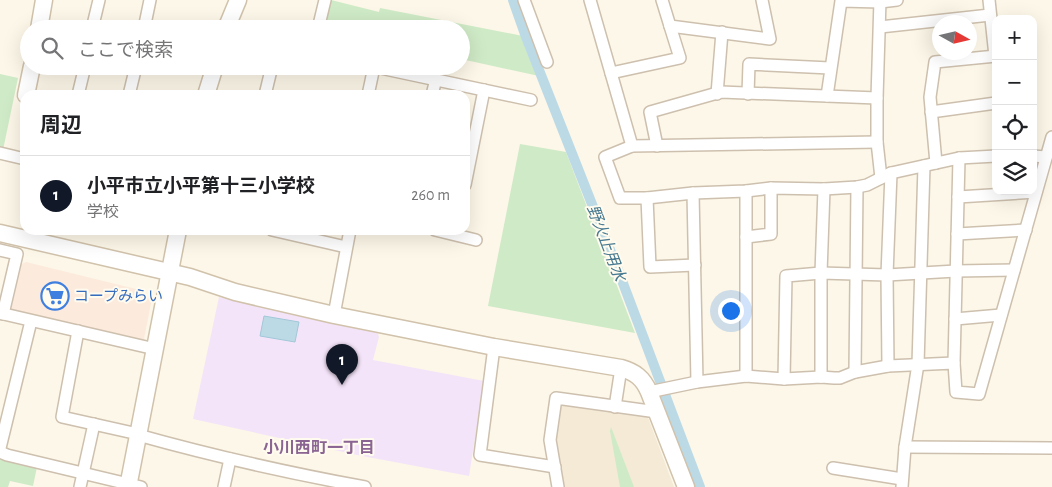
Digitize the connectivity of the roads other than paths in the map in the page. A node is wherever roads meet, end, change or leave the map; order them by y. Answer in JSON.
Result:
{"nodes":[{"id":1,"x":44,"y":0,"type":"edge"},
{"id":2,"x":98,"y":0,"type":"edge"},
{"id":3,"x":150,"y":0,"type":"edge"},
{"id":4,"x":238,"y":0,"type":"edge"},
{"id":5,"x":325,"y":0,"type":"edge"},
{"id":6,"x":524,"y":0,"type":"edge"},
{"id":7,"x":590,"y":0,"type":"edge"},
{"id":8,"x":662,"y":0,"type":"edge"},
{"id":9,"x":762,"y":0,"type":"edge"},
{"id":10,"x":897,"y":0,"type":"edge"},
{"id":11,"x":989,"y":0,"type":"edge"},
{"id":12,"x":880,"y":1,"type":"edge"},
{"id":13,"x":990,"y":16,"type":"junction"},
{"id":14,"x":41,"y":20,"type":"edge"},
{"id":15,"x":94,"y":20,"type":"edge"},
{"id":16,"x":146,"y":20,"type":"edge"},
{"id":17,"x":230,"y":20,"type":"edge"},
{"id":18,"x":320,"y":20,"type":"edge"},
{"id":19,"x":670,"y":26,"type":"junction"},
{"id":20,"x":880,"y":27,"type":"junction"},
{"id":21,"x":722,"y":32,"type":"junction"},
{"id":22,"x":992,"y":32,"type":"edge"},
{"id":23,"x":992,"y":56,"type":"edge"},
{"id":24,"x":547,"y":62,"type":"dead end"},
{"id":25,"x":830,"y":68,"type":"junction"},
{"id":26,"x":612,"y":73,"type":"junction"},
{"id":27,"x":30,"y":75,"type":"edge"},
{"id":28,"x":82,"y":75,"type":"edge"},
{"id":29,"x":134,"y":75,"type":"edge"},
{"id":30,"x":212,"y":75,"type":"edge"},
{"id":31,"x":270,"y":75,"type":"edge"},
{"id":32,"x":371,"y":75,"type":"edge"},
{"id":33,"x":411,"y":75,"type":"edge"},
{"id":34,"x":436,"y":80,"type":"junction"},
{"id":35,"x":27,"y":90,"type":"edge"},
{"id":36,"x":79,"y":90,"type":"edge"},
{"id":37,"x":130,"y":90,"type":"edge"},
{"id":38,"x":208,"y":90,"type":"edge"},
{"id":39,"x":266,"y":90,"type":"edge"},
{"id":40,"x":369,"y":90,"type":"edge"},
{"id":41,"x":433,"y":90,"type":"edge"},
{"id":42,"x":484,"y":90,"type":"junction"},
{"id":43,"x":717,"y":94,"type":"junction"},
{"id":44,"x":748,"y":94,"type":"junction"},
{"id":45,"x":826,"y":96,"type":"junction"},
{"id":46,"x":876,"y":98,"type":"junction"},
{"id":47,"x":531,"y":100,"type":"dead end"},
{"id":48,"x":992,"y":104,"type":"edge"},
{"id":49,"x":931,"y":112,"type":"junction"},
{"id":50,"x":1052,"y":137,"type":"edge"},
{"id":51,"x":877,"y":142,"type":"junction"},
{"id":52,"x":632,"y":146,"type":"junction"},
{"id":53,"x":657,"y":146,"type":"junction"},
{"id":54,"x":0,"y":153,"type":"edge"},
{"id":55,"x":992,"y":156,"type":"edge"},
{"id":56,"x":1037,"y":156,"type":"edge"},
{"id":57,"x":1046,"y":157,"type":"junction"},
{"id":58,"x":20,"y":158,"type":"edge"},
{"id":59,"x":959,"y":158,"type":"junction"},
{"id":60,"x":470,"y":160,"type":"edge"},
{"id":61,"x":930,"y":164,"type":"junction"},
{"id":62,"x":886,"y":176,"type":"junction"},
{"id":63,"x":856,"y":187,"type":"junction"},
{"id":64,"x":771,"y":188,"type":"junction"},
{"id":65,"x":1037,"y":188,"type":"edge"},
{"id":66,"x":824,"y":189,"type":"junction"},
{"id":67,"x":746,"y":191,"type":"junction"},
{"id":68,"x":693,"y":193,"type":"junction"},
{"id":69,"x":992,"y":194,"type":"edge"},
{"id":70,"x":1035,"y":195,"type":"edge"},
{"id":71,"x":958,"y":197,"type":"junction"},
{"id":72,"x":647,"y":198,"type":"junction"},
{"id":73,"x":1026,"y":230,"type":"junction"},
{"id":74,"x":0,"y":233,"type":"edge"},
{"id":75,"x":957,"y":234,"type":"junction"},
{"id":76,"x":177,"y":235,"type":"edge"},
{"id":77,"x":294,"y":235,"type":"edge"},
{"id":78,"x":349,"y":235,"type":"edge"},
{"id":79,"x":463,"y":235,"type":"edge"},
{"id":80,"x":746,"y":237,"type":"junction"},
{"id":81,"x":476,"y":240,"type":"dead end"},
{"id":82,"x":346,"y":247,"type":"junction"},
{"id":83,"x":0,"y":250,"type":"edge"},
{"id":84,"x":694,"y":265,"type":"junction"},
{"id":85,"x":956,"y":270,"type":"junction"},
{"id":86,"x":1014,"y":270,"type":"junction"},
{"id":87,"x":170,"y":273,"type":"junction"},
{"id":88,"x":821,"y":273,"type":"junction"},
{"id":89,"x":921,"y":273,"type":"junction"},
{"id":90,"x":855,"y":275,"type":"junction"},
{"id":91,"x":887,"y":275,"type":"junction"},
{"id":92,"x":2,"y":314,"type":"edge"},
{"id":93,"x":334,"y":315,"type":"junction"},
{"id":94,"x":1001,"y":315,"type":"junction"},
{"id":95,"x":955,"y":319,"type":"junction"},
{"id":96,"x":31,"y":321,"type":"junction"},
{"id":97,"x":78,"y":332,"type":"junction"},
{"id":98,"x":494,"y":347,"type":"junction"},
{"id":99,"x":155,"y":350,"type":"junction"},
{"id":100,"x":954,"y":363,"type":"junction"},
{"id":101,"x":918,"y":364,"type":"junction"},
{"id":102,"x":888,"y":366,"type":"junction"},
{"id":103,"x":620,"y":368,"type":"junction"},
{"id":104,"x":855,"y":372,"type":"junction"},
{"id":105,"x":746,"y":376,"type":"junction"},
{"id":106,"x":821,"y":377,"type":"junction"},
{"id":107,"x":784,"y":379,"type":"junction"},
{"id":108,"x":697,"y":382,"type":"junction"},
{"id":109,"x":658,"y":390,"type":"junction"},
{"id":110,"x":614,"y":407,"type":"junction"},
{"id":111,"x":657,"y":412,"type":"junction"},
{"id":112,"x":94,"y":424,"type":"junction"},
{"id":113,"x":138,"y":435,"type":"junction"},
{"id":114,"x":905,"y":447,"type":"junction"},
{"id":115,"x":1052,"y":448,"type":"edge"},
{"id":116,"x":0,"y":450,"type":"edge"},
{"id":117,"x":230,"y":459,"type":"junction"},
{"id":118,"x":555,"y":467,"type":"junction"},
{"id":119,"x":833,"y":468,"type":"dead end"},
{"id":120,"x":83,"y":473,"type":"junction"},
{"id":121,"x":902,"y":483,"type":"edge"},
{"id":122,"x":132,"y":486,"type":"edge"},
{"id":123,"x":80,"y":487,"type":"edge"},
{"id":124,"x":224,"y":487,"type":"edge"},
{"id":125,"x":365,"y":487,"type":"edge"},
{"id":126,"x":558,"y":487,"type":"edge"},
{"id":127,"x":686,"y":487,"type":"edge"}],
"edges":[{"from":1,"to":14,"type":"street"},
{"from":2,"to":15,"type":"street"},
{"from":3,"to":16,"type":"street"},
{"from":4,"to":17,"type":"street"},
{"from":5,"to":18,"type":"street"},
{"from":6,"to":24,"type":"street"},
{"from":7,"to":26,"type":"street"},
{"from":8,"to":19,"type":"street"},
{"from":9,"to":21,"type":"street"},
{"from":10,"to":12,"type":"street"},
{"from":11,"to":13,"type":"street"},
{"from":12,"to":20,"type":"street"},
{"from":12,"to":25,"type":"street"},
{"from":13,"to":20,"type":"street"},
{"from":13,"to":22,"type":"street"},
{"from":19,"to":21,"type":"street"},
{"from":19,"to":26,"type":"street"},
{"from":20,"to":46,"type":"street"},
{"from":21,"to":43,"type":"street"},
{"from":23,"to":49,"type":"street"},
{"from":25,"to":44,"type":"street"},
{"from":25,"to":45,"type":"street"},
{"from":26,"to":52,"type":"street"},
{"from":27,"to":35,"type":"street"},
{"from":28,"to":36,"type":"street"},
{"from":29,"to":37,"type":"street"},
{"from":30,"to":38,"type":"street"},
{"from":31,"to":39,"type":"street"},
{"from":32,"to":40,"type":"street"},
{"from":33,"to":34,"type":"street"},
{"from":34,"to":41,"type":"street"},
{"from":34,"to":42,"type":"street"},
{"from":42,"to":47,"type":"street"},
{"from":42,"to":60,"type":"street"},
{"from":43,"to":44,"type":"street"},
{"from":43,"to":53,"type":"street"},
{"from":44,"to":45,"type":"street"},
{"from":45,"to":46,"type":"street"},
{"from":46,"to":51,"type":"street"},
{"from":48,"to":49,"type":"street"},
{"from":49,"to":61,"type":"street"},
{"from":50,"to":57,"type":"street"},
{"from":51,"to":53,"type":"street"},
{"from":51,"to":62,"type":"street"},
{"from":52,"to":53,"type":"street"},
{"from":52,"to":72,"type":"street"},
{"from":54,"to":58,"type":"street"},
{"from":55,"to":59,"type":"street"},
{"from":56,"to":57,"type":"street"},
{"from":57,"to":65,"type":"street"},
{"from":59,"to":61,"type":"street"},
{"from":59,"to":71,"type":"street"},
{"from":61,"to":62,"type":"street"},
{"from":61,"to":89,"type":"street"},
{"from":62,"to":63,"type":"street"},
{"from":62,"to":91,"type":"street"},
{"from":63,"to":66,"type":"street"},
{"from":63,"to":90,"type":"street"},
{"from":64,"to":66,"type":"street"},
{"from":64,"to":67,"type":"street"},
{"from":64,"to":80,"type":"street"},
{"from":66,"to":88,"type":"street"},
{"from":67,"to":68,"type":"street"},
{"from":67,"to":80,"type":"street"},
{"from":68,"to":72,"type":"street"},
{"from":68,"to":84,"type":"street"},
{"from":69,"to":71,"type":"street"},
{"from":70,"to":73,"type":"street"},
{"from":71,"to":75,"type":"street"},
{"from":72,"to":84,"type":"street"},
{"from":73,"to":75,"type":"street"},
{"from":73,"to":86,"type":"street"},
{"from":74,"to":87,"type":"street"},
{"from":75,"to":85,"type":"street"},
{"from":76,"to":87,"type":"street"},
{"from":77,"to":82,"type":"street"},
{"from":78,"to":82,"type":"street"},
{"from":79,"to":81,"type":"street"},
{"from":80,"to":105,"type":"street"},
{"from":82,"to":93,"type":"street"},
{"from":83,"to":92,"type":"street"},
{"from":84,"to":108,"type":"street"},
{"from":85,"to":86,"type":"street"},
{"from":85,"to":89,"type":"street"},
{"from":85,"to":95,"type":"street"},
{"from":86,"to":94,"type":"street"},
{"from":87,"to":93,"type":"street"},
{"from":87,"to":99,"type":"street"},
{"from":88,"to":90,"type":"street"},
{"from":88,"to":106,"type":"street"},
{"from":88,"to":107,"type":"street"},
{"from":89,"to":91,"type":"street"},
{"from":89,"to":101,"type":"street"},
{"from":90,"to":91,"type":"street"},
{"from":90,"to":104,"type":"street"},
{"from":91,"to":102,"type":"street"},
{"from":92,"to":96,"type":"street"},
{"from":93,"to":98,"type":"street"},
{"from":94,"to":95,"type":"street"},
{"from":94,"to":100,"type":"street"},
{"from":95,"to":100,"type":"street"},
{"from":96,"to":97,"type":"street"},
{"from":96,"to":116,"type":"street"},
{"from":97,"to":99,"type":"street"},
{"from":97,"to":112,"type":"street"},
{"from":98,"to":103,"type":"street"},
{"from":98,"to":118,"type":"street"},
{"from":99,"to":113,"type":"street"},
{"from":100,"to":101,"type":"street"},
{"from":101,"to":102,"type":"street"},
{"from":101,"to":114,"type":"street"},
{"from":102,"to":104,"type":"street"},
{"from":103,"to":109,"type":"street"},
{"from":103,"to":110,"type":"street"},
{"from":104,"to":106,"type":"street"},
{"from":105,"to":107,"type":"street"},
{"from":105,"to":108,"type":"street"},
{"from":106,"to":107,"type":"street"},
{"from":108,"to":109,"type":"street"},
{"from":109,"to":111,"type":"street"},
{"from":110,"to":111,"type":"street"},
{"from":110,"to":118,"type":"street"},
{"from":111,"to":127,"type":"street"},
{"from":112,"to":113,"type":"street"},
{"from":112,"to":120,"type":"street"},
{"from":113,"to":117,"type":"street"},
{"from":113,"to":122,"type":"street"},
{"from":114,"to":115,"type":"street"},
{"from":114,"to":121,"type":"street"},
{"from":116,"to":120,"type":"street"},
{"from":117,"to":124,"type":"street"},
{"from":117,"to":125,"type":"street"},
{"from":118,"to":126,"type":"street"},
{"from":119,"to":121,"type":"street"},
{"from":120,"to":122,"type":"street"},
{"from":120,"to":123,"type":"street"}]}
